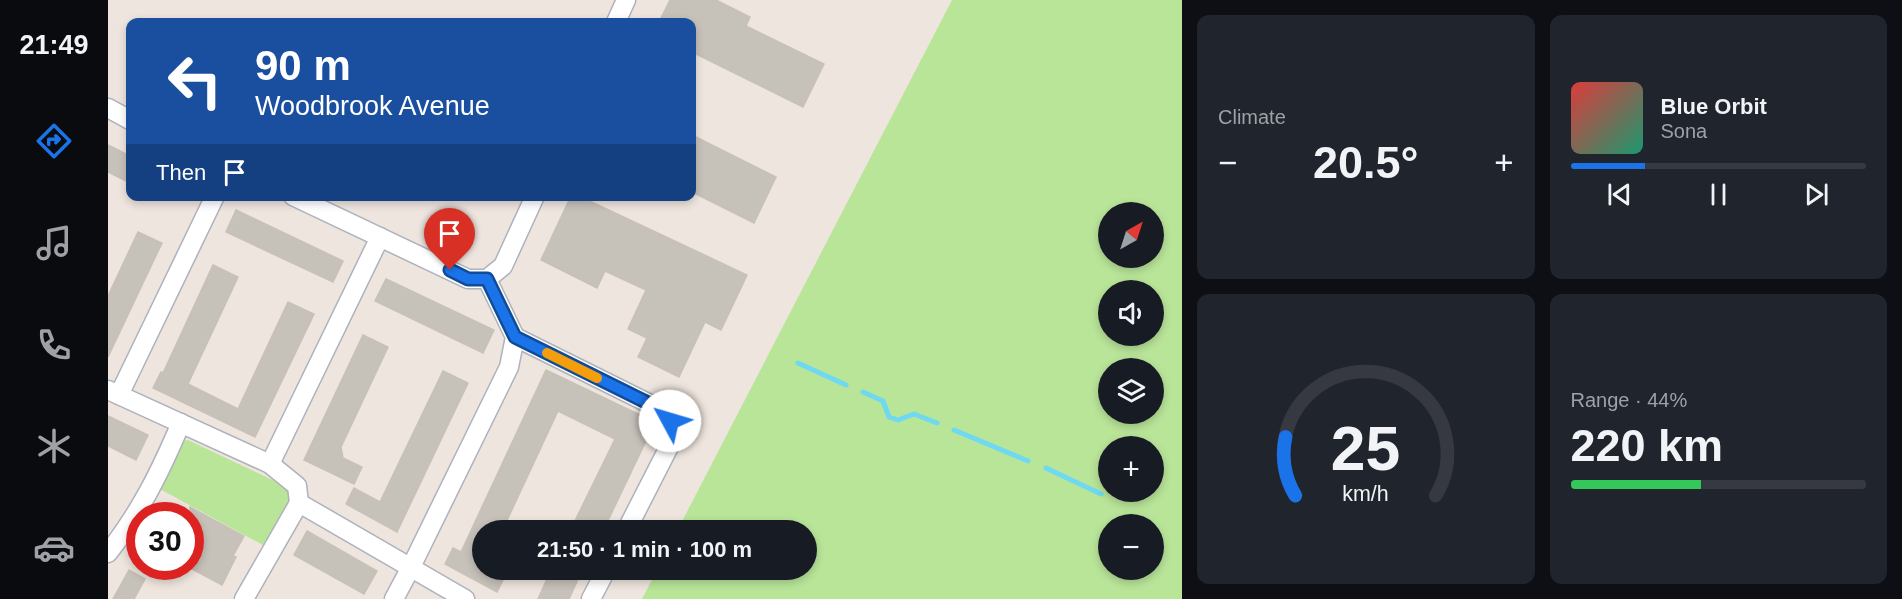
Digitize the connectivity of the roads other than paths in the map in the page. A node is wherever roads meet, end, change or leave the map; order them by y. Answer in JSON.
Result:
{"nodes":[{"id":1,"x":626,"y":0,"type":"edge"},
{"id":2,"x":618,"y":18,"type":"edge"},
{"id":3,"x":108,"y":108,"type":"edge"},
{"id":4,"x":126,"y":118,"type":"edge"},
{"id":5,"x":212,"y":201,"type":"edge"},
{"id":6,"x":304,"y":201,"type":"edge"},
{"id":7,"x":533,"y":201,"type":"edge"},
{"id":8,"x":380,"y":237,"type":"junction"},
{"id":9,"x":487,"y":279,"type":"junction"},
{"id":10,"x":515,"y":337,"type":"junction"},
{"id":11,"x":114,"y":393,"type":"edge"},
{"id":12,"x":181,"y":423,"type":"junction"},
{"id":13,"x":270,"y":464,"type":"junction"},
{"id":14,"x":299,"y":503,"type":"junction"},
{"id":15,"x":632,"y":520,"type":"edge"},
{"id":16,"x":108,"y":554,"type":"edge"},
{"id":17,"x":411,"y":567,"type":"junction"},
{"id":18,"x":601,"y":580,"type":"edge"},
{"id":19,"x":244,"y":599,"type":"edge"},
{"id":20,"x":394,"y":599,"type":"edge"},
{"id":21,"x":465,"y":599,"type":"edge"},
{"id":22,"x":591,"y":599,"type":"edge"}],
"edges":[{"from":1,"to":2,"type":"street"},
{"from":3,"to":4,"type":"street"},
{"from":5,"to":11,"type":"street"},
{"from":6,"to":8,"type":"street"},
{"from":7,"to":9,"type":"street"},
{"from":8,"to":9,"type":"street"},
{"from":8,"to":13,"type":"street"},
{"from":9,"to":10,"type":"street"},
{"from":10,"to":15,"type":"street"},
{"from":10,"to":17,"type":"street"},
{"from":11,"to":12,"type":"street"},
{"from":12,"to":13,"type":"street"},
{"from":12,"to":16,"type":"street"},
{"from":13,"to":14,"type":"street"},
{"from":14,"to":17,"type":"street"},
{"from":14,"to":19,"type":"street"},
{"from":17,"to":20,"type":"street"},
{"from":17,"to":21,"type":"street"},
{"from":18,"to":22,"type":"street"}]}
